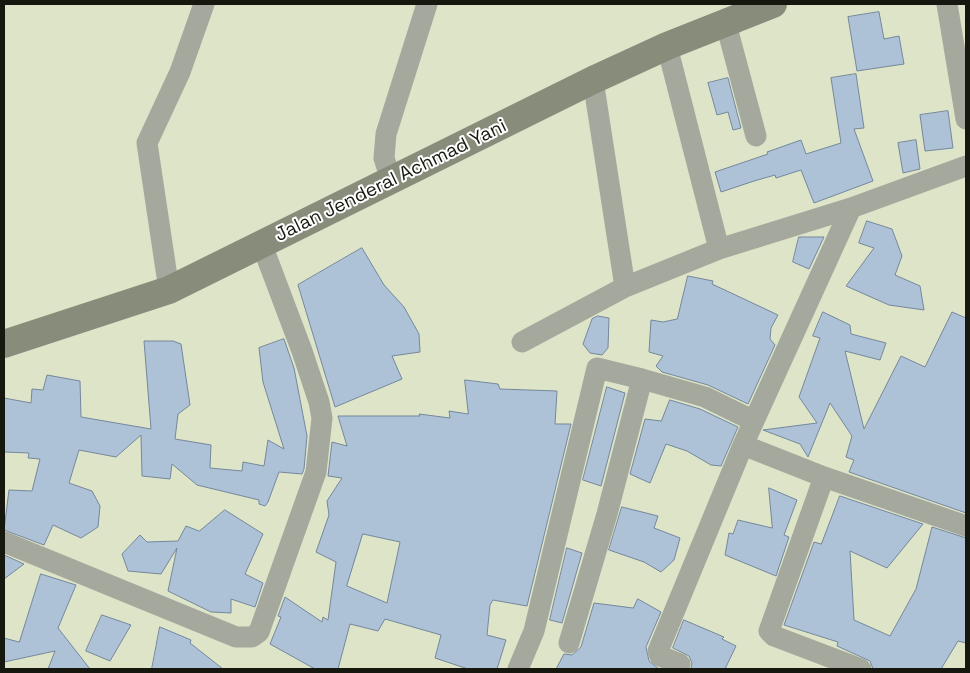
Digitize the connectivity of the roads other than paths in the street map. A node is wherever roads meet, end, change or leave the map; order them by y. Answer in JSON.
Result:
{"nodes":[{"id":1,"x":204,"y":4,"type":"edge"},
{"id":2,"x":427,"y":4,"type":"edge"},
{"id":3,"x":773,"y":4,"type":"edge"},
{"id":4,"x":946,"y":4,"type":"edge"},
{"id":5,"x":726,"y":24,"type":"junction"},
{"id":6,"x":667,"y":46,"type":"junction"},
{"id":7,"x":593,"y":80,"type":"junction"},
{"id":8,"x":963,"y":92,"type":"edge"},
{"id":9,"x":966,"y":119,"type":"edge"},
{"id":10,"x":756,"y":136,"type":"dead end"},
{"id":11,"x":966,"y":166,"type":"edge"},
{"id":12,"x":391,"y":180,"type":"junction"},
{"id":13,"x":851,"y":208,"type":"junction"},
{"id":14,"x":262,"y":245,"type":"junction"},
{"id":15,"x":719,"y":249,"type":"junction"},
{"id":16,"x":625,"y":287,"type":"junction"},
{"id":17,"x":169,"y":290,"type":"junction"},
{"id":18,"x":522,"y":342,"type":"dead end"},
{"id":19,"x":4,"y":344,"type":"edge"},
{"id":20,"x":642,"y":379,"type":"junction"},
{"id":21,"x":754,"y":421,"type":"junction"},
{"id":22,"x":743,"y":445,"type":"junction"},
{"id":23,"x":824,"y":477,"type":"junction"},
{"id":24,"x":966,"y":526,"type":"edge"},
{"id":25,"x":4,"y":542,"type":"edge"},
{"id":26,"x":569,"y":643,"type":"dead end"},
{"id":27,"x":680,"y":664,"type":"dead end"},
{"id":28,"x":518,"y":669,"type":"edge"},
{"id":29,"x":861,"y":669,"type":"edge"}],
"edges":[{"from":1,"to":17,"type":"street"},
{"from":2,"to":12,"type":"street"},
{"from":3,"to":5,"type":"main road","name":"Jalan Jenderal Achmad Yani"},
{"from":4,"to":8,"type":"street"},
{"from":5,"to":6,"type":"main road","name":"Jalan Jenderal Achmad Yani"},
{"from":5,"to":10,"type":"street"},
{"from":6,"to":7,"type":"main road","name":"Jalan Jenderal Achmad Yani"},
{"from":6,"to":15,"type":"street"},
{"from":7,"to":12,"type":"main road","name":"Jalan Jenderal Achmad Yani"},
{"from":7,"to":16,"type":"street"},
{"from":8,"to":9,"type":"street"},
{"from":11,"to":13,"type":"street"},
{"from":12,"to":14,"type":"main road","name":"Jalan Jenderal Achmad Yani"},
{"from":13,"to":15,"type":"street"},
{"from":13,"to":21,"type":"street"},
{"from":14,"to":17,"type":"main road","name":"Jalan Jenderal Achmad Yani"},
{"from":14,"to":25,"type":"street"},
{"from":15,"to":16,"type":"street"},
{"from":16,"to":18,"type":"street"},
{"from":17,"to":19,"type":"main road","name":"Jalan Jenderal Achmad Yani"},
{"from":20,"to":21,"type":"street"},
{"from":20,"to":26,"type":"street"},
{"from":20,"to":28,"type":"street"},
{"from":21,"to":22,"type":"street"},
{"from":22,"to":23,"type":"street"},
{"from":22,"to":27,"type":"street"},
{"from":23,"to":24,"type":"street"},
{"from":23,"to":29,"type":"street"}]}
